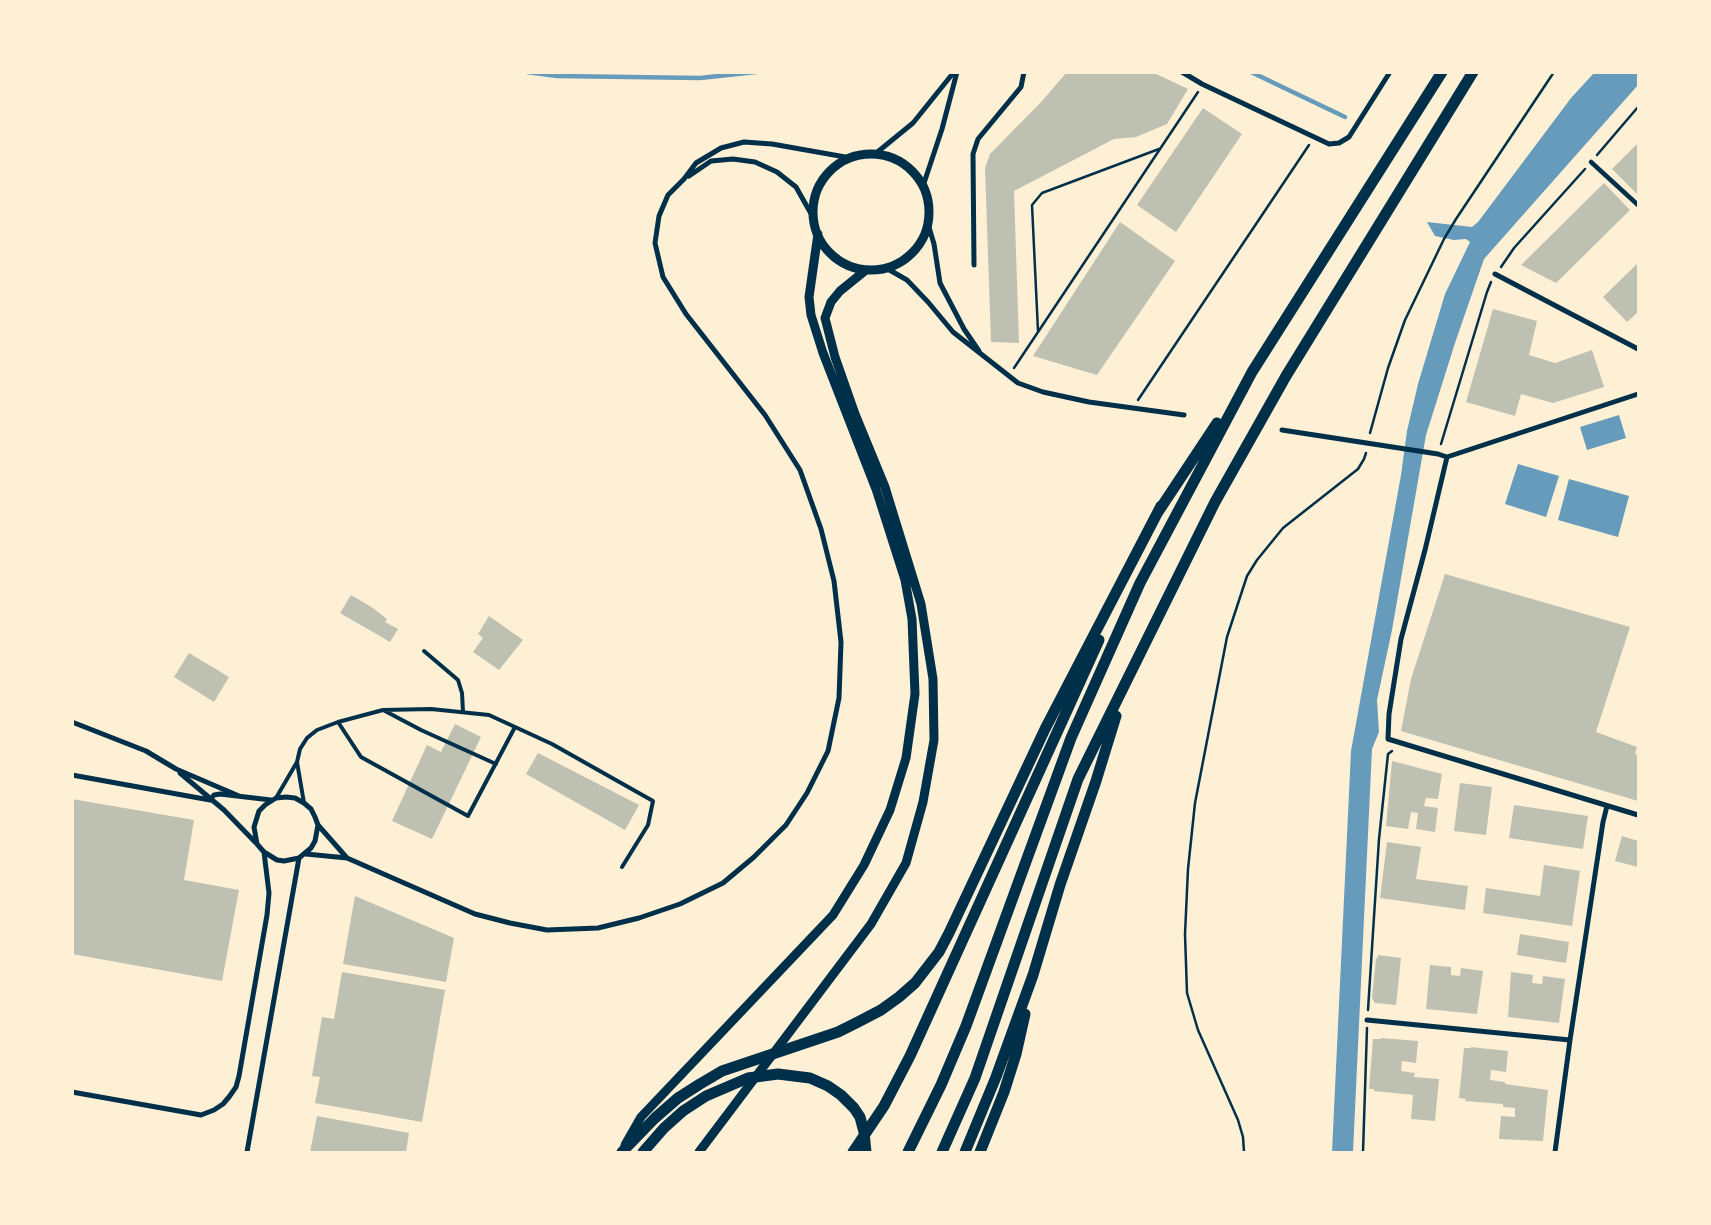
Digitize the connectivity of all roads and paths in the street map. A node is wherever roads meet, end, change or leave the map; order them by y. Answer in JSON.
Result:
{"nodes":[{"id":1,"x":956,"y":72,"type":"edge"},
{"id":2,"x":1024,"y":72,"type":"edge"},
{"id":3,"x":1182,"y":72,"type":"edge"},
{"id":4,"x":1390,"y":72,"type":"edge"},
{"id":5,"x":1442,"y":72,"type":"edge"},
{"id":6,"x":1554,"y":72,"type":"edge"},
{"id":7,"x":1473,"y":73,"type":"edge"},
{"id":8,"x":1202,"y":84,"type":"junction"},
{"id":9,"x":1638,"y":107,"type":"edge"},
{"id":10,"x":1314,"y":137,"type":"junction"},
{"id":11,"x":1160,"y":149,"type":"junction"},
{"id":12,"x":875,"y":154,"type":"junction"},
{"id":13,"x":851,"y":158,"type":"junction"},
{"id":14,"x":1592,"y":162,"type":"junction"},
{"id":15,"x":684,"y":179,"type":"junction"},
{"id":16,"x":923,"y":186,"type":"junction"},
{"id":17,"x":1638,"y":205,"type":"edge"},
{"id":18,"x":814,"y":219,"type":"junction"},
{"id":19,"x":928,"y":224,"type":"junction"},
{"id":20,"x":818,"y":234,"type":"junction"},
{"id":21,"x":974,"y":265,"type":"dead end"},
{"id":22,"x":886,"y":268,"type":"junction"},
{"id":23,"x":866,"y":270,"type":"junction"},
{"id":24,"x":1495,"y":274,"type":"junction"},
{"id":25,"x":1038,"y":332,"type":"junction"},
{"id":26,"x":1638,"y":349,"type":"edge"},
{"id":27,"x":984,"y":357,"type":"junction"},
{"id":28,"x":1252,"y":372,"type":"junction"},
{"id":29,"x":1009,"y":376,"type":"junction"},
{"id":30,"x":1638,"y":394,"type":"edge"},
{"id":31,"x":1133,"y":408,"type":"junction"},
{"id":32,"x":1184,"y":415,"type":"dead end"},
{"id":33,"x":1282,"y":430,"type":"dead end"},
{"id":34,"x":1368,"y":443,"type":"junction"},
{"id":35,"x":1438,"y":454,"type":"junction"},
{"id":36,"x":1446,"y":457,"type":"junction"},
{"id":37,"x":1161,"y":506,"type":"junction"},
{"id":38,"x":424,"y":652,"type":"dead end"},
{"id":39,"x":1124,"y":688,"type":"junction"},
{"id":40,"x":383,"y":710,"type":"junction"},
{"id":41,"x":463,"y":712,"type":"junction"},
{"id":42,"x":72,"y":722,"type":"edge"},
{"id":43,"x":338,"y":722,"type":"junction"},
{"id":44,"x":515,"y":728,"type":"junction"},
{"id":45,"x":1400,"y":742,"type":"junction"},
{"id":46,"x":297,"y":762,"type":"junction"},
{"id":47,"x":496,"y":764,"type":"junction"},
{"id":48,"x":176,"y":770,"type":"junction"},
{"id":49,"x":72,"y":775,"type":"edge"},
{"id":50,"x":239,"y":796,"type":"junction"},
{"id":51,"x":274,"y":799,"type":"junction"},
{"id":52,"x":210,"y":800,"type":"junction"},
{"id":53,"x":304,"y":803,"type":"junction"},
{"id":54,"x":1607,"y":806,"type":"junction"},
{"id":55,"x":1638,"y":815,"type":"edge"},
{"id":56,"x":318,"y":825,"type":"junction"},
{"id":57,"x":257,"y":844,"type":"junction"},
{"id":58,"x":264,"y":852,"type":"junction"},
{"id":59,"x":306,"y":854,"type":"junction"},
{"id":60,"x":299,"y":858,"type":"junction"},
{"id":61,"x":347,"y":858,"type":"junction"},
{"id":62,"x":622,"y":867,"type":"dead end"},
{"id":63,"x":1033,"y":975,"type":"junction"},
{"id":64,"x":1367,"y":1020,"type":"junction"},
{"id":65,"x":1570,"y":1040,"type":"junction"},
{"id":66,"x":72,"y":1092,"type":"edge"},
{"id":67,"x":247,"y":1152,"type":"edge"},
{"id":68,"x":621,"y":1152,"type":"edge"},
{"id":69,"x":643,"y":1152,"type":"edge"},
{"id":70,"x":699,"y":1152,"type":"edge"},
{"id":71,"x":853,"y":1152,"type":"edge"},
{"id":72,"x":866,"y":1152,"type":"edge"},
{"id":73,"x":908,"y":1152,"type":"edge"},
{"id":74,"x":942,"y":1152,"type":"edge"},
{"id":75,"x":965,"y":1152,"type":"edge"},
{"id":76,"x":980,"y":1152,"type":"edge"},
{"id":77,"x":1244,"y":1152,"type":"edge"},
{"id":78,"x":1363,"y":1152,"type":"edge"},
{"id":79,"x":1555,"y":1152,"type":"edge"}],
"edges":[{"from":1,"to":12,"type":"street"},
{"from":1,"to":16,"type":"street"},
{"from":2,"to":21,"type":"street"},
{"from":3,"to":8,"type":"street"},
{"from":4,"to":10,"type":"street"},
{"from":5,"to":28,"type":"highway"},
{"from":6,"to":34,"type":"path"},
{"from":7,"to":39,"type":"highway"},
{"from":8,"to":10,"type":"street"},
{"from":8,"to":11,"type":"path"},
{"from":9,"to":14,"type":"path"},
{"from":10,"to":31,"type":"path"},
{"from":11,"to":25,"type":"path"},
{"from":11,"to":25,"type":"path"},
{"from":12,"to":13,"type":"street"},
{"from":12,"to":16,"type":"street"},
{"from":13,"to":15,"type":"street"},
{"from":13,"to":18,"type":"street"},
{"from":14,"to":17,"type":"street"},
{"from":14,"to":24,"type":"path"},
{"from":15,"to":18,"type":"street"},
{"from":15,"to":61,"type":"street"},
{"from":16,"to":19,"type":"street"},
{"from":18,"to":20,"type":"street"},
{"from":19,"to":22,"type":"street"},
{"from":19,"to":27,"type":"street"},
{"from":20,"to":23,"type":"street"},
{"from":20,"to":68,"type":"street"},
{"from":22,"to":23,"type":"street"},
{"from":22,"to":27,"type":"street"},
{"from":23,"to":70,"type":"street"},
{"from":24,"to":26,"type":"street"},
{"from":24,"to":35,"type":"path"},
{"from":25,"to":29,"type":"path"},
{"from":27,"to":29,"type":"street"},
{"from":28,"to":37,"type":"highway"},
{"from":28,"to":73,"type":"highway"},
{"from":29,"to":31,"type":"street"},
{"from":30,"to":36,"type":"street"},
{"from":31,"to":32,"type":"street"},
{"from":33,"to":34,"type":"street"},
{"from":34,"to":35,"type":"street"},
{"from":34,"to":77,"type":"path"},
{"from":35,"to":36,"type":"street"},
{"from":36,"to":45,"type":"street"},
{"from":37,"to":68,"type":"highway"},
{"from":37,"to":71,"type":"highway"},
{"from":38,"to":41,"type":"lane"},
{"from":39,"to":63,"type":"highway"},
{"from":39,"to":74,"type":"highway"},
{"from":40,"to":41,"type":"lane"},
{"from":40,"to":43,"type":"lane"},
{"from":40,"to":47,"type":"lane"},
{"from":41,"to":44,"type":"lane"},
{"from":42,"to":48,"type":"street"},
{"from":43,"to":46,"type":"lane"},
{"from":43,"to":47,"type":"lane"},
{"from":44,"to":47,"type":"lane"},
{"from":44,"to":62,"type":"lane"},
{"from":45,"to":54,"type":"street"},
{"from":45,"to":64,"type":"path"},
{"from":46,"to":51,"type":"lane"},
{"from":46,"to":53,"type":"lane"},
{"from":48,"to":50,"type":"street"},
{"from":48,"to":52,"type":"street"},
{"from":49,"to":52,"type":"street"},
{"from":50,"to":51,"type":"street"},
{"from":50,"to":52,"type":"street"},
{"from":51,"to":53,"type":"street"},
{"from":51,"to":57,"type":"street"},
{"from":52,"to":57,"type":"street"},
{"from":53,"to":56,"type":"street"},
{"from":54,"to":55,"type":"street"},
{"from":54,"to":65,"type":"street"},
{"from":56,"to":59,"type":"street"},
{"from":56,"to":61,"type":"street"},
{"from":57,"to":58,"type":"street"},
{"from":58,"to":60,"type":"street"},
{"from":58,"to":66,"type":"street"},
{"from":59,"to":60,"type":"street"},
{"from":59,"to":61,"type":"street"},
{"from":60,"to":67,"type":"street"},
{"from":63,"to":75,"type":"highway"},
{"from":63,"to":76,"type":"highway"},
{"from":64,"to":65,"type":"street"},
{"from":64,"to":78,"type":"path"},
{"from":65,"to":79,"type":"street"},
{"from":69,"to":72,"type":"highway"}]}
